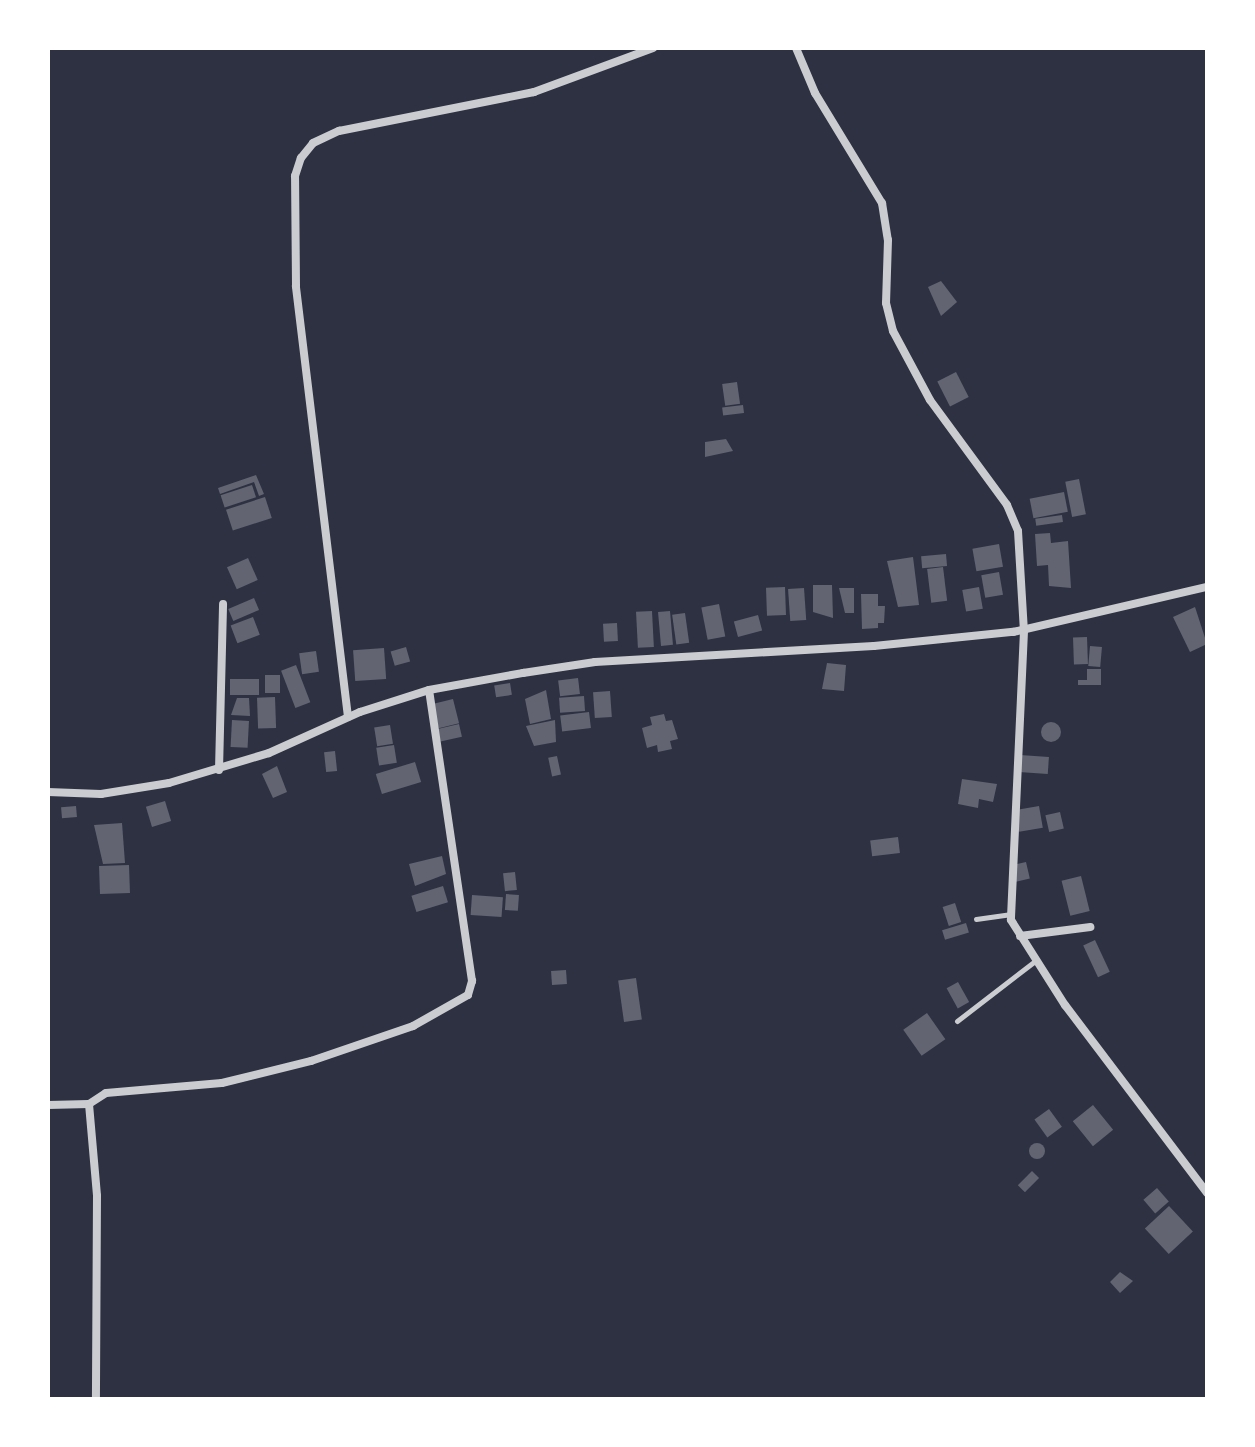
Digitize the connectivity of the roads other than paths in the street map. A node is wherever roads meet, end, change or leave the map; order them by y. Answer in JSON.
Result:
{"nodes":[{"id":1,"x":653,"y":48,"type":"edge"},
{"id":2,"x":796,"y":48,"type":"edge"},
{"id":3,"x":1207,"y":587,"type":"edge"},
{"id":4,"x":223,"y":604,"type":"dead end"},
{"id":5,"x":1024,"y":631,"type":"junction"},
{"id":6,"x":429,"y":690,"type":"junction"},
{"id":7,"x":348,"y":717,"type":"junction"},
{"id":8,"x":219,"y":770,"type":"junction"},
{"id":9,"x":48,"y":792,"type":"edge"},
{"id":10,"x":1010,"y":914,"type":"junction"},
{"id":11,"x":976,"y":919,"type":"dead end"},
{"id":12,"x":1090,"y":927,"type":"dead end"},
{"id":13,"x":1020,"y":936,"type":"junction"},
{"id":14,"x":1035,"y":961,"type":"junction"},
{"id":15,"x":957,"y":1021,"type":"dead end"},
{"id":16,"x":89,"y":1104,"type":"junction"},
{"id":17,"x":48,"y":1105,"type":"edge"},
{"id":18,"x":1207,"y":1193,"type":"edge"},
{"id":19,"x":96,"y":1399,"type":"edge"}],
"edges":[{"from":1,"to":7,"type":"street"},
{"from":2,"to":5,"type":"street"},
{"from":3,"to":5,"type":"street"},
{"from":4,"to":8,"type":"street"},
{"from":5,"to":6,"type":"street"},
{"from":5,"to":10,"type":"street"},
{"from":6,"to":7,"type":"street"},
{"from":6,"to":16,"type":"street"},
{"from":7,"to":8,"type":"street"},
{"from":8,"to":9,"type":"street"},
{"from":10,"to":11,"type":"lane"},
{"from":10,"to":13,"type":"street"},
{"from":12,"to":13,"type":"street"},
{"from":13,"to":14,"type":"street"},
{"from":14,"to":15,"type":"lane"},
{"from":14,"to":18,"type":"street"},
{"from":16,"to":17,"type":"street"},
{"from":16,"to":19,"type":"street"}]}
